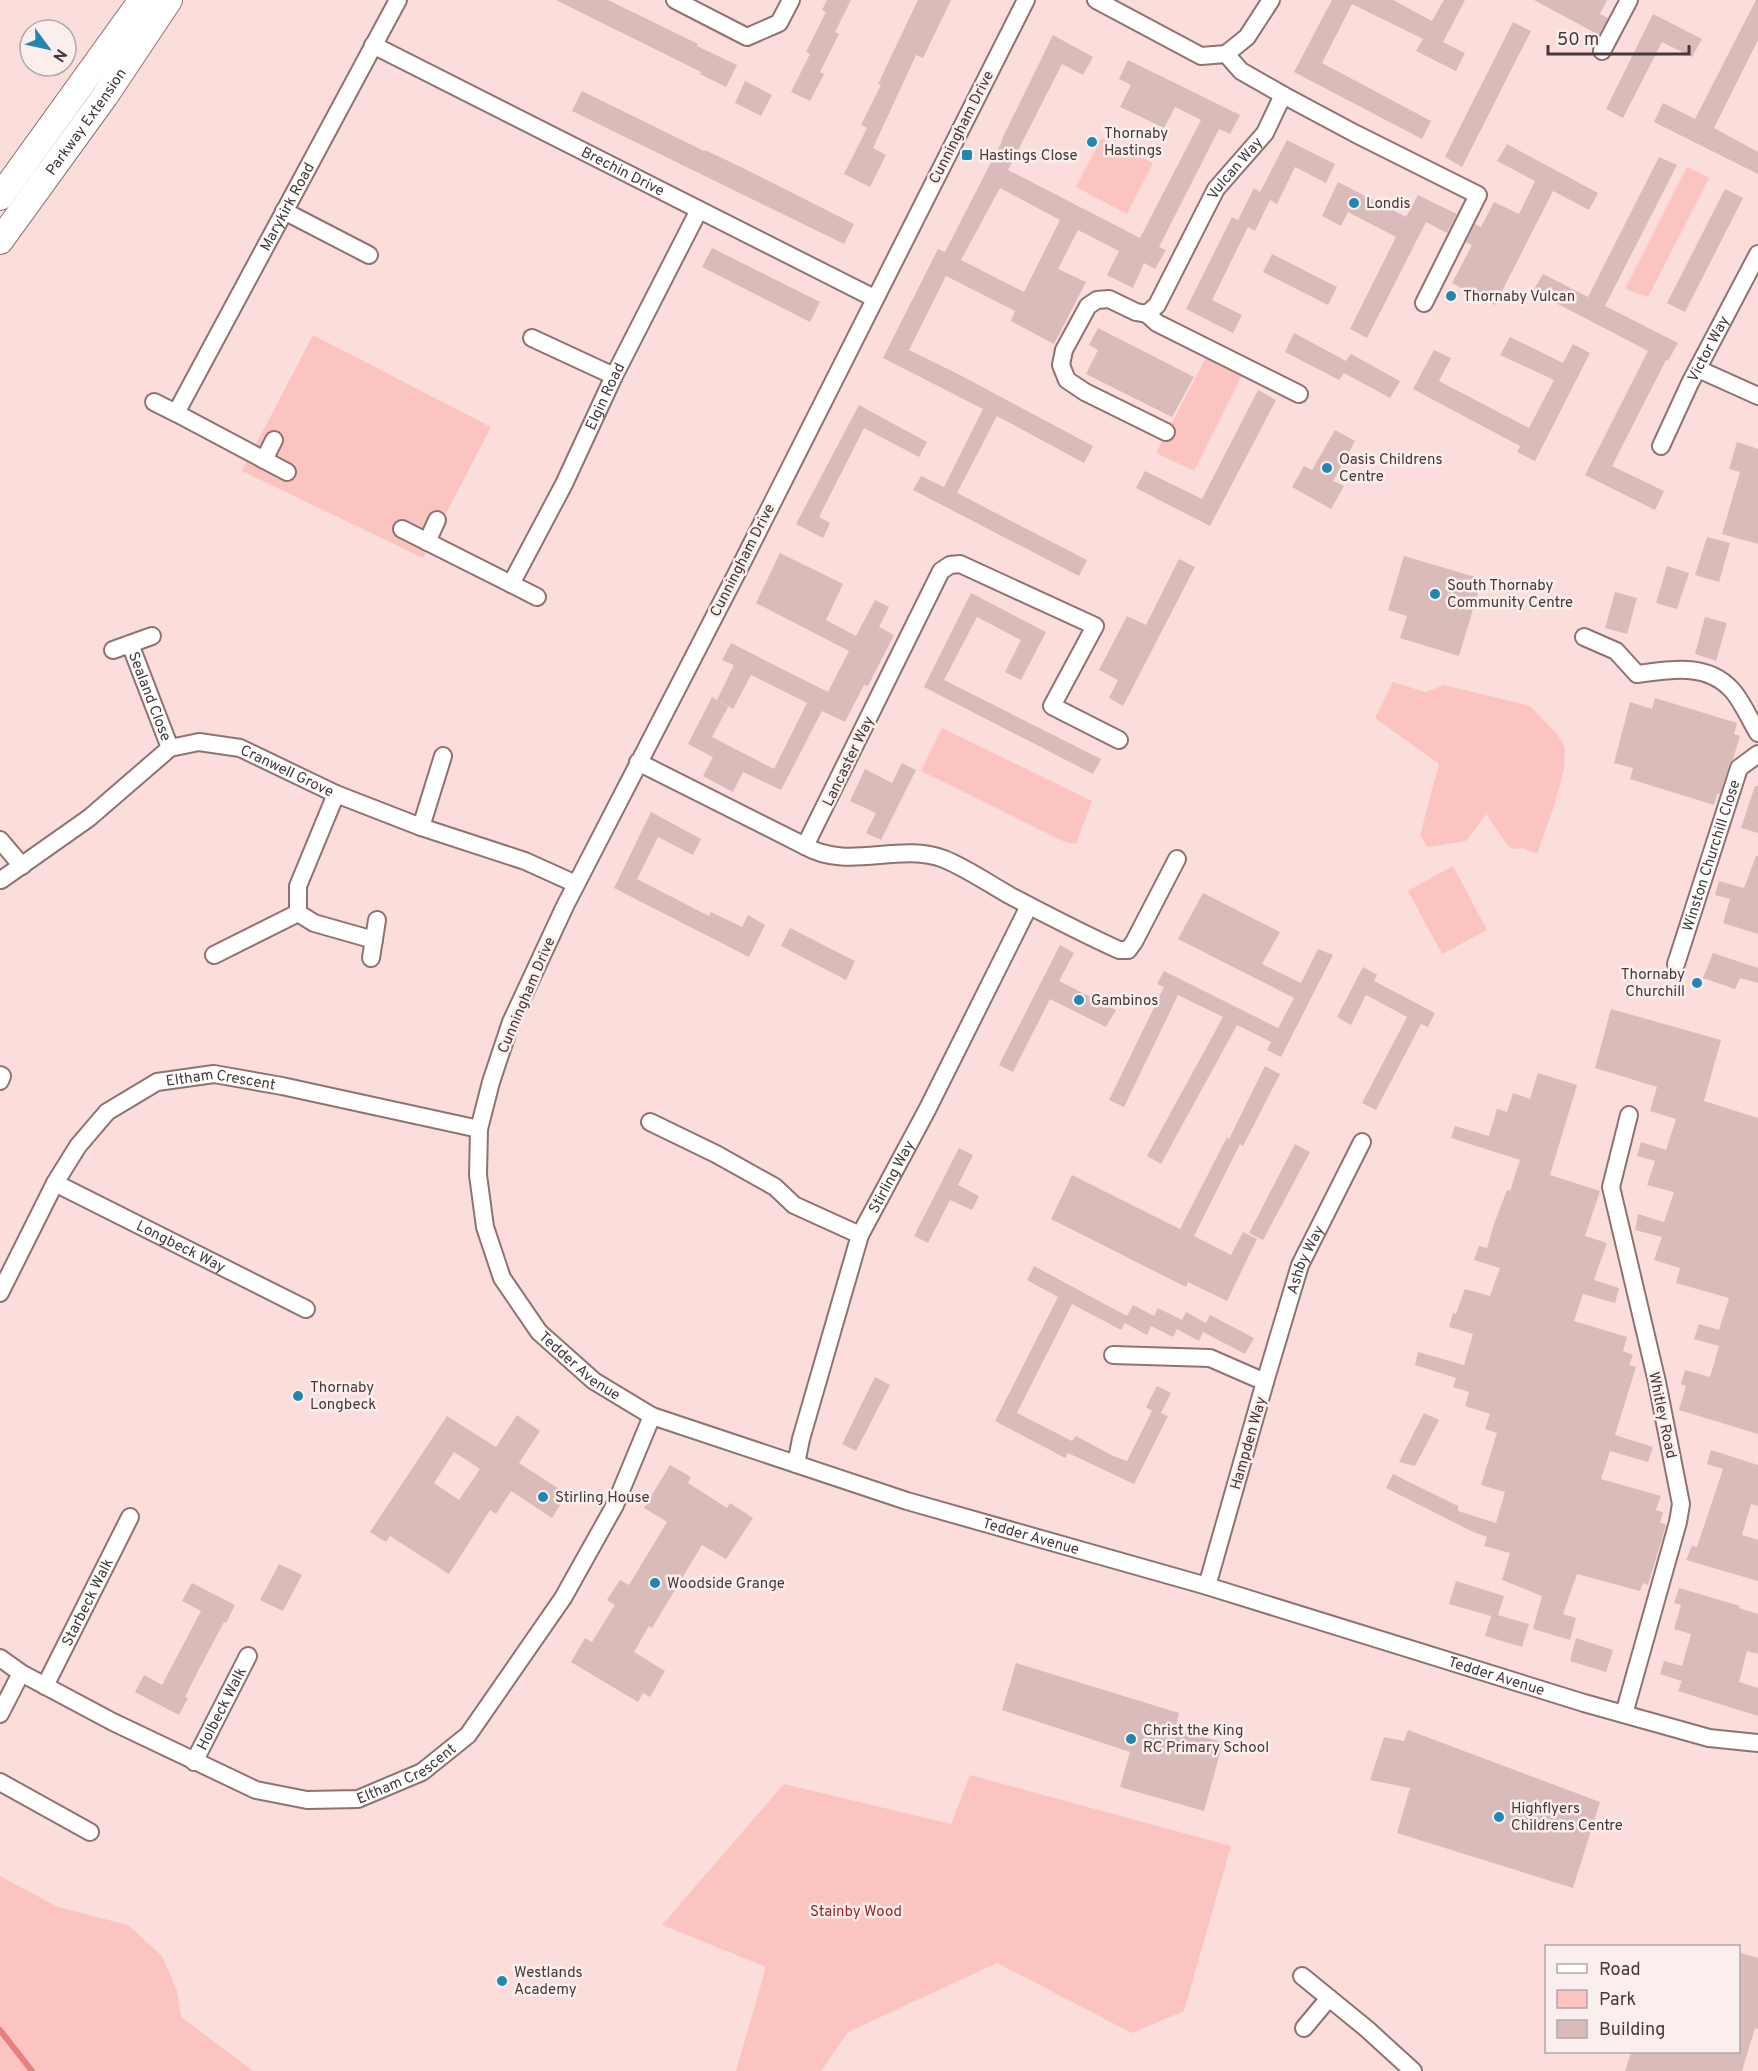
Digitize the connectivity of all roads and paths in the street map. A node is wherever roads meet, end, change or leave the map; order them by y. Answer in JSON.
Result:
{"nodes":[{"id":1,"x":142,"y":0,"type":"edge"},
{"id":2,"x":169,"y":0,"type":"edge"},
{"id":3,"x":398,"y":0,"type":"edge"},
{"id":4,"x":675,"y":0,"type":"edge"},
{"id":5,"x":791,"y":0,"type":"edge"},
{"id":6,"x":1026,"y":0,"type":"edge"},
{"id":7,"x":1096,"y":0,"type":"edge"},
{"id":8,"x":1271,"y":0,"type":"edge"},
{"id":9,"x":1629,"y":0,"type":"edge"},
{"id":10,"x":374,"y":45,"type":"junction"},
{"id":11,"x":1602,"y":51,"type":"dead end"},
{"id":12,"x":1226,"y":54,"type":"junction"},
{"id":13,"x":1283,"y":95,"type":"junction"},
{"id":14,"x":0,"y":197,"type":"edge"},
{"id":15,"x":699,"y":210,"type":"junction"},
{"id":16,"x":284,"y":211,"type":"junction"},
{"id":17,"x":0,"y":241,"type":"edge"},
{"id":18,"x":1758,"y":254,"type":"edge"},
{"id":19,"x":369,"y":255,"type":"dead end"},
{"id":20,"x":874,"y":298,"type":"junction"},
{"id":21,"x":1424,"y":303,"type":"dead end"},
{"id":22,"x":1147,"y":314,"type":"junction"},
{"id":23,"x":532,"y":338,"type":"dead end"},
{"id":24,"x":1698,"y":369,"type":"junction"},
{"id":25,"x":614,"y":376,"type":"junction"},
{"id":26,"x":1299,"y":394,"type":"dead end"},
{"id":27,"x":1758,"y":396,"type":"edge"},
{"id":28,"x":154,"y":402,"type":"dead end"},
{"id":29,"x":176,"y":413,"type":"junction"},
{"id":30,"x":1166,"y":432,"type":"dead end"},
{"id":31,"x":274,"y":440,"type":"dead end"},
{"id":32,"x":1661,"y":446,"type":"dead end"},
{"id":33,"x":264,"y":460,"type":"junction"},
{"id":34,"x":287,"y":472,"type":"dead end"},
{"id":35,"x":437,"y":520,"type":"dead end"},
{"id":36,"x":402,"y":529,"type":"dead end"},
{"id":37,"x":427,"y":542,"type":"junction"},
{"id":38,"x":512,"y":584,"type":"junction"},
{"id":39,"x":537,"y":597,"type":"dead end"},
{"id":40,"x":152,"y":636,"type":"dead end"},
{"id":41,"x":1584,"y":637,"type":"dead end"},
{"id":42,"x":130,"y":644,"type":"junction"},
{"id":43,"x":113,"y":650,"type":"dead end"},
{"id":44,"x":1758,"y":734,"type":"edge"},
{"id":45,"x":1119,"y":740,"type":"dead end"},
{"id":46,"x":170,"y":748,"type":"junction"},
{"id":47,"x":1758,"y":754,"type":"edge"},
{"id":48,"x":443,"y":756,"type":"dead end"},
{"id":49,"x":638,"y":762,"type":"junction"},
{"id":50,"x":336,"y":794,"type":"junction"},
{"id":51,"x":421,"y":827,"type":"junction"},
{"id":52,"x":0,"y":840,"type":"edge"},
{"id":53,"x":805,"y":846,"type":"junction"},
{"id":54,"x":1177,"y":859,"type":"dead end"},
{"id":55,"x":22,"y":866,"type":"junction"},
{"id":56,"x":1,"y":880,"type":"edge"},
{"id":57,"x":576,"y":884,"type":"junction"},
{"id":58,"x":1029,"y":906,"type":"junction"},
{"id":59,"x":298,"y":913,"type":"junction"},
{"id":60,"x":377,"y":920,"type":"dead end"},
{"id":61,"x":374,"y":940,"type":"junction"},
{"id":62,"x":214,"y":955,"type":"dead end"},
{"id":63,"x":371,"y":958,"type":"dead end"},
{"id":64,"x":1676,"y":964,"type":"dead end"},
{"id":65,"x":0,"y":1075,"type":"edge"},
{"id":66,"x":0,"y":1081,"type":"edge"},
{"id":67,"x":1629,"y":1115,"type":"dead end"},
{"id":68,"x":650,"y":1122,"type":"dead end"},
{"id":69,"x":479,"y":1129,"type":"junction"},
{"id":70,"x":1362,"y":1142,"type":"dead end"},
{"id":71,"x":55,"y":1183,"type":"junction"},
{"id":72,"x":860,"y":1235,"type":"junction"},
{"id":73,"x":2,"y":1285,"type":"edge"},
{"id":74,"x":306,"y":1309,"type":"dead end"},
{"id":75,"x":1113,"y":1355,"type":"dead end"},
{"id":76,"x":1265,"y":1382,"type":"junction"},
{"id":77,"x":652,"y":1416,"type":"junction"},
{"id":78,"x":796,"y":1464,"type":"junction"},
{"id":79,"x":130,"y":1517,"type":"dead end"},
{"id":80,"x":1206,"y":1586,"type":"junction"},
{"id":81,"x":248,"y":1656,"type":"dead end"},
{"id":82,"x":0,"y":1658,"type":"edge"},
{"id":83,"x":21,"y":1672,"type":"junction"},
{"id":84,"x":45,"y":1686,"type":"junction"},
{"id":85,"x":0,"y":1714,"type":"edge"},
{"id":86,"x":1624,"y":1714,"type":"junction"},
{"id":87,"x":1758,"y":1743,"type":"edge"},
{"id":88,"x":194,"y":1762,"type":"junction"},
{"id":89,"x":0,"y":1782,"type":"edge"},
{"id":90,"x":90,"y":1832,"type":"dead end"},
{"id":91,"x":1302,"y":1976,"type":"dead end"},
{"id":92,"x":1329,"y":1998,"type":"junction"},
{"id":93,"x":1304,"y":2028,"type":"dead end"},
{"id":94,"x":1413,"y":2071,"type":"edge"}],
"edges":[{"from":1,"to":14,"type":"main road","name":"Parkway Extension"},
{"from":2,"to":17,"type":"main road","name":"Parkway Extension"},
{"from":3,"to":10,"type":"street","name":"Marykirk Road"},
{"from":4,"to":5,"type":"street"},
{"from":6,"to":20,"type":"street","name":"Cunningham Drive"},
{"from":7,"to":12,"type":"street"},
{"from":8,"to":12,"type":"street"},
{"from":9,"to":11,"type":"street"},
{"from":10,"to":15,"type":"street","name":"Brechin Drive"},
{"from":10,"to":16,"type":"street","name":"Marykirk Road"},
{"from":12,"to":13,"type":"street"},
{"from":13,"to":21,"type":"street"},
{"from":13,"to":22,"type":"street","name":"Vulcan Way"},
{"from":15,"to":20,"type":"street","name":"Brechin Drive"},
{"from":15,"to":25,"type":"street","name":"Elgin Road"},
{"from":16,"to":19,"type":"street"},
{"from":16,"to":29,"type":"street","name":"Marykirk Road"},
{"from":18,"to":24,"type":"street","name":"Victor Way"},
{"from":20,"to":49,"type":"street","name":"Cunningham Drive"},
{"from":22,"to":26,"type":"street"},
{"from":22,"to":30,"type":"street"},
{"from":23,"to":25,"type":"street"},
{"from":24,"to":27,"type":"street"},
{"from":24,"to":32,"type":"street","name":"Victor Way"},
{"from":25,"to":38,"type":"street","name":"Elgin Road"},
{"from":28,"to":29,"type":"street"},
{"from":29,"to":33,"type":"street"},
{"from":31,"to":33,"type":"street"},
{"from":33,"to":34,"type":"street"},
{"from":35,"to":37,"type":"street"},
{"from":36,"to":37,"type":"street"},
{"from":37,"to":38,"type":"street"},
{"from":38,"to":39,"type":"street"},
{"from":40,"to":42,"type":"street","name":"Sealand Close"},
{"from":41,"to":44,"type":"street"},
{"from":42,"to":43,"type":"street","name":"Sealand Close"},
{"from":42,"to":46,"type":"street","name":"Sealand Close"},
{"from":45,"to":53,"type":"street","name":"Lancaster Way"},
{"from":46,"to":50,"type":"street","name":"Cranwell Grove"},
{"from":46,"to":55,"type":"street","name":"Cranwell Grove"},
{"from":47,"to":64,"type":"street","name":"Winston Churchill Close"},
{"from":48,"to":51,"type":"street"},
{"from":49,"to":53,"type":"street"},
{"from":49,"to":57,"type":"street","name":"Cunningham Drive"},
{"from":50,"to":51,"type":"street","name":"Cranwell Grove"},
{"from":50,"to":59,"type":"street"},
{"from":51,"to":57,"type":"street","name":"Cranwell Grove"},
{"from":52,"to":55,"type":"street"},
{"from":53,"to":58,"type":"street"},
{"from":54,"to":58,"type":"street"},
{"from":55,"to":56,"type":"street","name":"Cranwell Grove"},
{"from":57,"to":69,"type":"street","name":"Cunningham Drive"},
{"from":58,"to":72,"type":"street","name":"Stirling Way"},
{"from":59,"to":61,"type":"street"},
{"from":59,"to":62,"type":"street"},
{"from":60,"to":61,"type":"street"},
{"from":61,"to":63,"type":"street"},
{"from":65,"to":66,"type":"street"},
{"from":67,"to":86,"type":"street","name":"Whitley Road"},
{"from":68,"to":72,"type":"street"},
{"from":69,"to":71,"type":"street","name":"Eltham Crescent"},
{"from":69,"to":77,"type":"street","name":"Tedder Avenue"},
{"from":70,"to":76,"type":"street","name":"Ashby Way"},
{"from":71,"to":73,"type":"street","name":"Eltham Crescent"},
{"from":71,"to":74,"type":"street","name":"Longbeck Way"},
{"from":72,"to":78,"type":"street","name":"Stirling Way"},
{"from":75,"to":76,"type":"street","name":"Hampden Way"},
{"from":76,"to":80,"type":"street","name":"Hampden Way"},
{"from":77,"to":78,"type":"street","name":"Tedder Avenue"},
{"from":77,"to":88,"type":"street","name":"Eltham Crescent"},
{"from":78,"to":80,"type":"street","name":"Tedder Avenue"},
{"from":79,"to":84,"type":"street","name":"Starbeck Walk"},
{"from":80,"to":86,"type":"street","name":"Tedder Avenue"},
{"from":81,"to":88,"type":"street","name":"Holbeck Walk"},
{"from":82,"to":83,"type":"street","name":"Eltham Crescent"},
{"from":83,"to":84,"type":"street","name":"Eltham Crescent"},
{"from":83,"to":85,"type":"street"},
{"from":84,"to":88,"type":"street","name":"Eltham Crescent"},
{"from":86,"to":87,"type":"street","name":"Tedder Avenue"},
{"from":89,"to":90,"type":"street"},
{"from":91,"to":92,"type":"street"},
{"from":92,"to":93,"type":"street"},
{"from":92,"to":94,"type":"street"}]}
